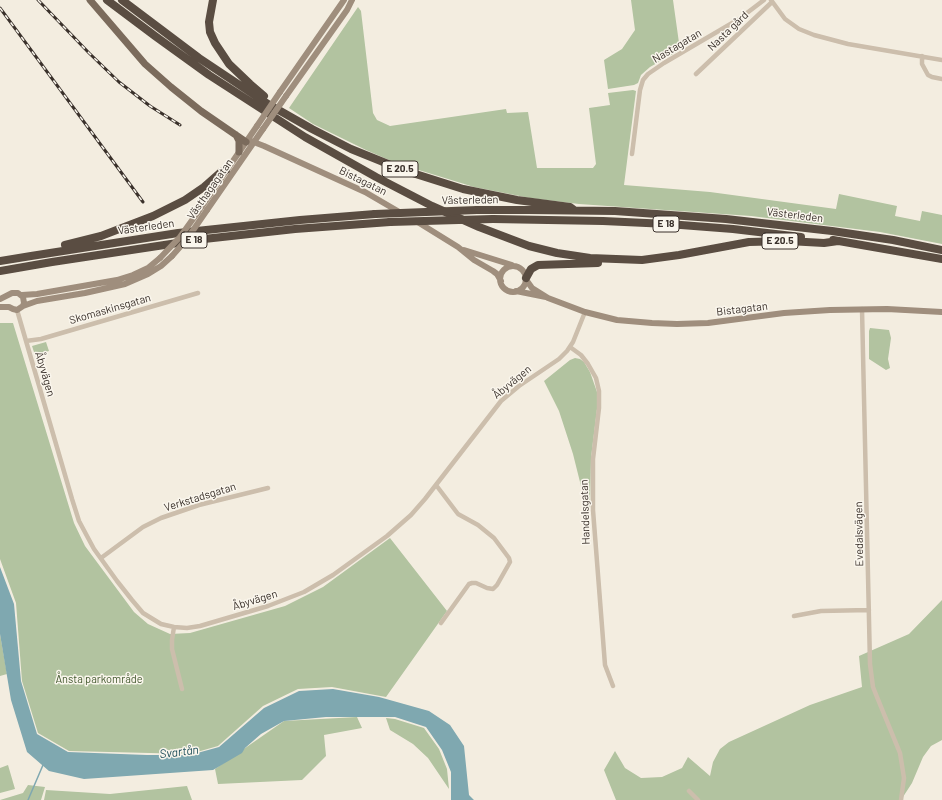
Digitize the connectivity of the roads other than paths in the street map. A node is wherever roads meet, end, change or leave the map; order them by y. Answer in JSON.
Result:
{"nodes":[{"id":1,"x":90,"y":0,"type":"edge"},
{"id":2,"x":107,"y":0,"type":"edge"},
{"id":3,"x":122,"y":0,"type":"edge"},
{"id":4,"x":213,"y":0,"type":"edge"},
{"id":5,"x":344,"y":0,"type":"edge"},
{"id":6,"x":352,"y":0,"type":"edge"},
{"id":7,"x":764,"y":0,"type":"edge"},
{"id":8,"x":771,"y":1,"type":"edge"},
{"id":9,"x":922,"y":56,"type":"junction"},
{"id":10,"x":942,"y":60,"type":"edge"},
{"id":11,"x":696,"y":74,"type":"dead end"},
{"id":12,"x":942,"y":79,"type":"edge"},
{"id":13,"x":268,"y":104,"type":"junction"},
{"id":14,"x":254,"y":142,"type":"junction"},
{"id":15,"x":240,"y":151,"type":"junction"},
{"id":16,"x":632,"y":154,"type":"dead end"},
{"id":17,"x":226,"y":170,"type":"junction"},
{"id":18,"x":574,"y":210,"type":"junction"},
{"id":19,"x":838,"y":241,"type":"junction"},
{"id":20,"x":458,"y":248,"type":"junction"},
{"id":21,"x":942,"y":250,"type":"edge"},
{"id":22,"x":31,"y":256,"type":"junction"},
{"id":23,"x":942,"y":259,"type":"edge"},
{"id":24,"x":636,"y":260,"type":"junction"},
{"id":25,"x":0,"y":261,"type":"edge"},
{"id":26,"x":514,"y":266,"type":"junction"},
{"id":27,"x":0,"y":271,"type":"edge"},
{"id":28,"x":527,"y":280,"type":"junction"},
{"id":29,"x":500,"y":281,"type":"junction"},
{"id":30,"x":516,"y":291,"type":"junction"},
{"id":31,"x":198,"y":293,"type":"dead end"},
{"id":32,"x":22,"y":295,"type":"junction"},
{"id":33,"x":8,"y":296,"type":"junction"},
{"id":34,"x":548,"y":298,"type":"junction"},
{"id":35,"x":0,"y":299,"type":"edge"},
{"id":36,"x":23,"y":306,"type":"junction"},
{"id":37,"x":4,"y":307,"type":"edge"},
{"id":38,"x":862,"y":309,"type":"junction"},
{"id":39,"x":17,"y":310,"type":"junction"},
{"id":40,"x":585,"y":312,"type":"junction"},
{"id":41,"x":942,"y":312,"type":"edge"},
{"id":42,"x":26,"y":341,"type":"junction"},
{"id":43,"x":570,"y":347,"type":"junction"},
{"id":44,"x":436,"y":485,"type":"junction"},
{"id":45,"x":268,"y":488,"type":"dead end"},
{"id":46,"x":101,"y":558,"type":"junction"},
{"id":47,"x":869,"y":610,"type":"junction"},
{"id":48,"x":794,"y":616,"type":"dead end"},
{"id":49,"x":441,"y":623,"type":"dead end"},
{"id":50,"x":174,"y":627,"type":"junction"},
{"id":51,"x":613,"y":686,"type":"dead end"},
{"id":52,"x":182,"y":689,"type":"dead end"},
{"id":53,"x":689,"y":791,"type":"dead end"},
{"id":54,"x":698,"y":800,"type":"edge"},
{"id":55,"x":901,"y":800,"type":"edge"}],
"edges":[{"from":1,"to":15,"type":"main road"},
{"from":2,"to":24,"type":"highway","number":"E 20.5"},
{"from":3,"to":13,"type":"highway","number":"E 20.5"},
{"from":4,"to":13,"type":"highway","number":"E 20.5"},
{"from":5,"to":15,"type":"main road","name":"Västhagagatan","bridge":true},
{"from":6,"to":14,"type":"main road","name":"Västhagagatan","bridge":true},
{"from":7,"to":16,"type":"street","name":"Nastagatan"},
{"from":8,"to":9,"type":"street"},
{"from":8,"to":11,"type":"street","name":"Nasta gård"},
{"from":9,"to":10,"type":"street"},
{"from":9,"to":12,"type":"street"},
{"from":13,"to":18,"type":"highway","number":"E 20.5"},
{"from":14,"to":15,"type":"main road"},
{"from":14,"to":15,"type":"main road","name":"Västhagagatan"},
{"from":14,"to":20,"type":"main road","name":"Bistagatan"},
{"from":15,"to":17,"type":"main road","name":"Västhagagatan"},
{"from":15,"to":36,"type":"main road","name":"Västhagagatan","bridge":true},
{"from":17,"to":22,"type":"highway","number":"E 18"},
{"from":17,"to":32,"type":"main road","name":"Västhagagatan","bridge":true},
{"from":18,"to":21,"type":"highway","name":"Västerleden","number":"E 18"},
{"from":18,"to":22,"type":"highway","name":"Västerleden","number":"E 18","bridge":true},
{"from":19,"to":23,"type":"highway","name":"Västerleden","number":"E 18"},
{"from":19,"to":24,"type":"highway","number":"E 20.5"},
{"from":19,"to":27,"type":"highway","name":"Västerleden","number":"E 18","bridge":true},
{"from":20,"to":26,"type":"main road","name":"Bistagatan"},
{"from":20,"to":29,"type":"main road","name":"Bistagatan"},
{"from":22,"to":25,"type":"highway","name":"Västerleden","number":"E 18"},
{"from":24,"to":28,"type":"highway","number":"E 20.5"},
{"from":26,"to":28,"type":"main road"},
{"from":26,"to":29,"type":"main road"},
{"from":28,"to":30,"type":"main road","number":"E 20.5"},
{"from":28,"to":34,"type":"main road","name":"Bistagatan"},
{"from":29,"to":30,"type":"main road"},
{"from":30,"to":34,"type":"main road","name":"Bistagatan"},
{"from":31,"to":42,"type":"street","name":"Skomaskinsgatan"},
{"from":32,"to":33,"type":"main road"},
{"from":32,"to":36,"type":"main road"},
{"from":33,"to":35,"type":"main road"},
{"from":33,"to":37,"type":"main road"},
{"from":34,"to":40,"type":"main road","name":"Bistagatan"},
{"from":36,"to":39,"type":"main road"},
{"from":37,"to":39,"type":"main road"},
{"from":38,"to":40,"type":"main road","name":"Bistagatan"},
{"from":38,"to":41,"type":"main road","name":"Bistagatan"},
{"from":38,"to":47,"type":"street","name":"Evedalsvägen"},
{"from":39,"to":42,"type":"street","name":"Åbyvägen"},
{"from":40,"to":43,"type":"street","name":"Åbyvägen"},
{"from":42,"to":46,"type":"street","name":"Åbyvägen"},
{"from":43,"to":44,"type":"street","name":"Åbyvägen"},
{"from":43,"to":51,"type":"street","name":"Handelsgatan"},
{"from":44,"to":49,"type":"street"},
{"from":44,"to":50,"type":"street","name":"Åbyvägen"},
{"from":45,"to":46,"type":"street","name":"Verkstadsgatan"},
{"from":46,"to":50,"type":"street","name":"Åbyvägen"},
{"from":47,"to":48,"type":"street"},
{"from":47,"to":55,"type":"street","name":"Evedalsvägen"},
{"from":50,"to":52,"type":"street"},
{"from":53,"to":54,"type":"street"}]}
